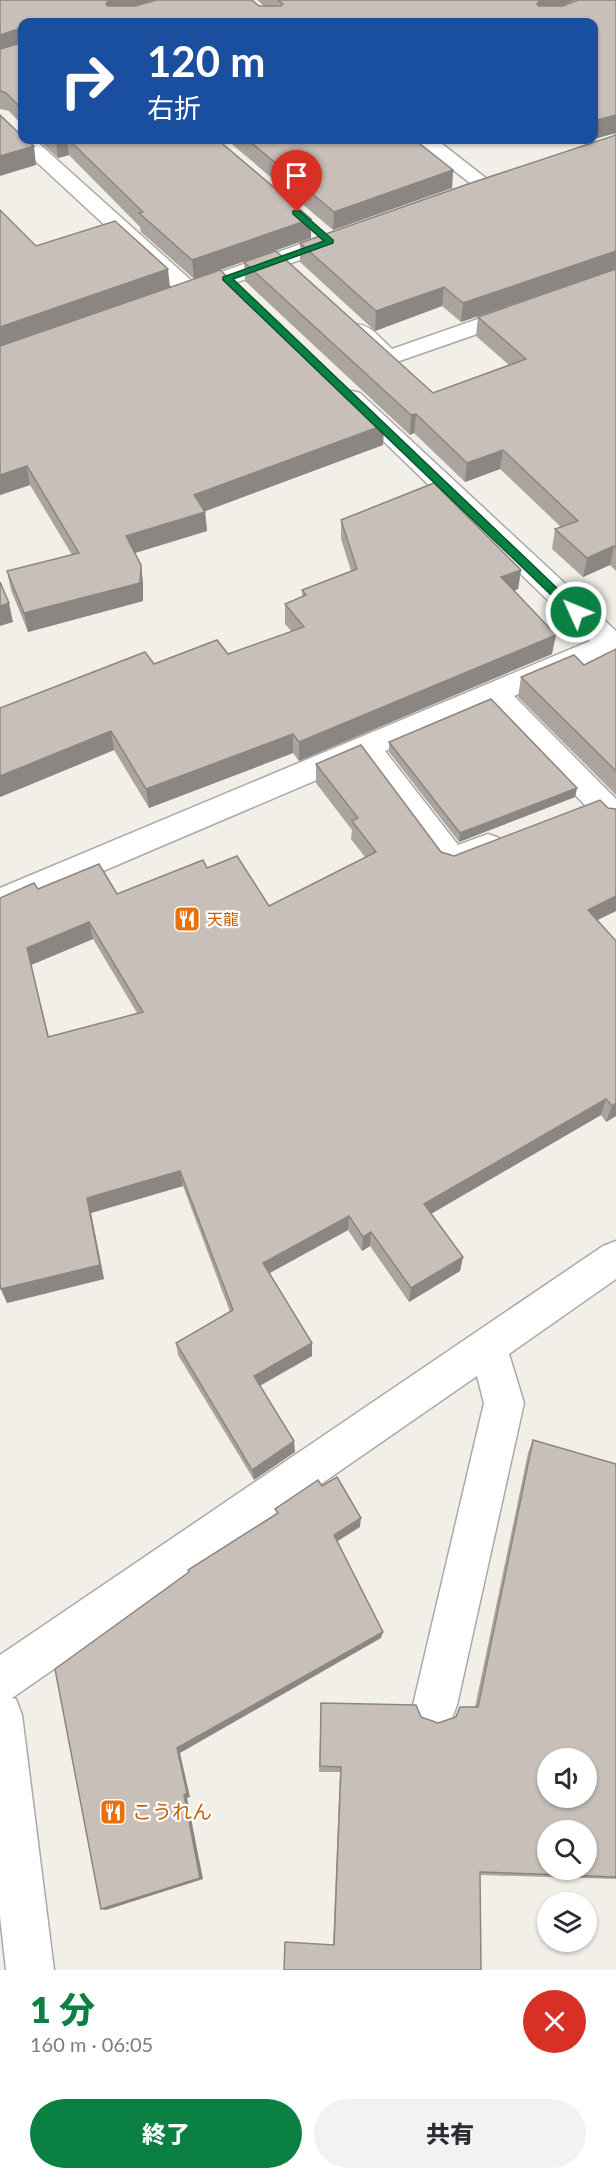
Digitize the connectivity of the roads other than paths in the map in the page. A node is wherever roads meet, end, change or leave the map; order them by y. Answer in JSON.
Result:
{"nodes":[{"id":1,"x":8,"y":124,"type":"edge"},
{"id":2,"x":18,"y":134,"type":"edge"},
{"id":3,"x":28,"y":144,"type":"edge"},
{"id":4,"x":430,"y":144,"type":"edge"},
{"id":5,"x":507,"y":178,"type":"edge"},
{"id":6,"x":486,"y":186,"type":"junction"},
{"id":7,"x":464,"y":194,"type":"edge"},
{"id":8,"x":312,"y":226,"type":"dead end"},
{"id":9,"x":363,"y":230,"type":"edge"},
{"id":10,"x":330,"y":242,"type":"junction"},
{"id":11,"x":190,"y":291,"type":"junction"},
{"id":12,"x":167,"y":299,"type":"edge"},
{"id":13,"x":540,"y":304,"type":"edge"},
{"id":14,"x":339,"y":312,"type":"edge"},
{"id":15,"x":337,"y":384,"type":"edge"},
{"id":16,"x":614,"y":645,"type":"edge"},
{"id":17,"x":494,"y":693,"type":"junction"},
{"id":18,"x":366,"y":747,"type":"junction"},
{"id":19,"x":609,"y":810,"type":"edge"},
{"id":20,"x":569,"y":815,"type":"edge"},
{"id":21,"x":516,"y":835,"type":"edge"},
{"id":22,"x":0,"y":902,"type":"edge"},
{"id":23,"x":616,"y":1258,"type":"edge"},
{"id":24,"x":487,"y":1346,"type":"junction"},
{"id":25,"x":0,"y":1681,"type":"edge"},
{"id":26,"x":435,"y":1705,"type":"dead end"},
{"id":27,"x":0,"y":1715,"type":"edge"},
{"id":28,"x":30,"y":1970,"type":"edge"}],
"edges":[{"from":1,"to":2,"type":"street"},
{"from":3,"to":11,"type":"street"},
{"from":4,"to":6,"type":"street"},
{"from":5,"to":6,"type":"street"},
{"from":6,"to":7,"type":"street"},
{"from":8,"to":10,"type":"street"},
{"from":9,"to":10,"type":"street"},
{"from":10,"to":11,"type":"street"},
{"from":11,"to":12,"type":"street"},
{"from":13,"to":14,"type":"street"},
{"from":15,"to":16,"type":"street"},
{"from":16,"to":17,"type":"street"},
{"from":17,"to":18,"type":"street"},
{"from":17,"to":19,"type":"street"},
{"from":18,"to":21,"type":"street"},
{"from":18,"to":22,"type":"street"},
{"from":19,"to":20,"type":"street"},
{"from":23,"to":24,"type":"street"},
{"from":24,"to":25,"type":"street"},
{"from":24,"to":26,"type":"street"},
{"from":27,"to":28,"type":"street"}]}
